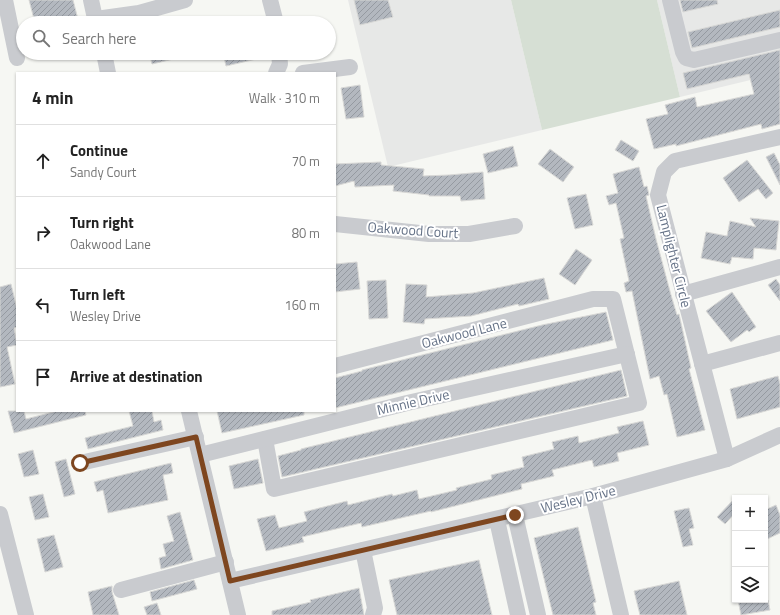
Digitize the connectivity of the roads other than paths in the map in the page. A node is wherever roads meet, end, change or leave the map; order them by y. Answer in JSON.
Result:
{"nodes":[{"id":1,"x":5,"y":0,"type":"edge"},
{"id":2,"x":91,"y":0,"type":"edge"},
{"id":3,"x":185,"y":0,"type":"edge"},
{"id":4,"x":270,"y":0,"type":"edge"},
{"id":5,"x":670,"y":0,"type":"edge"},
{"id":6,"x":95,"y":16,"type":"edge"},
{"id":7,"x":127,"y":16,"type":"edge"},
{"id":8,"x":274,"y":16,"type":"edge"},
{"id":9,"x":780,"y":40,"type":"edge"},
{"id":10,"x":16,"y":53,"type":"edge"},
{"id":11,"x":105,"y":60,"type":"edge"},
{"id":12,"x":280,"y":60,"type":"edge"},
{"id":13,"x":350,"y":67,"type":"dead end"},
{"id":14,"x":108,"y":72,"type":"edge"},
{"id":15,"x":276,"y":72,"type":"edge"},
{"id":16,"x":312,"y":72,"type":"edge"},
{"id":17,"x":780,"y":137,"type":"edge"},
{"id":18,"x":336,"y":224,"type":"edge"},
{"id":19,"x":515,"y":226,"type":"dead end"},
{"id":20,"x":780,"y":267,"type":"edge"},
{"id":21,"x":683,"y":294,"type":"junction"},
{"id":22,"x":780,"y":343,"type":"edge"},
{"id":23,"x":627,"y":354,"type":"junction"},
{"id":24,"x":702,"y":364,"type":"junction"},
{"id":25,"x":336,"y":366,"type":"edge"},
{"id":26,"x":190,"y":412,"type":"edge"},
{"id":27,"x":780,"y":434,"type":"edge"},
{"id":28,"x":196,"y":437,"type":"junction"},
{"id":29,"x":265,"y":439,"type":"junction"},
{"id":30,"x":200,"y":455,"type":"junction"},
{"id":31,"x":727,"y":459,"type":"junction"},
{"id":32,"x":80,"y":463,"type":"dead end"},
{"id":33,"x":593,"y":496,"type":"junction"},
{"id":34,"x":0,"y":514,"type":"edge"},
{"id":35,"x":515,"y":515,"type":"junction"},
{"id":36,"x":497,"y":520,"type":"junction"},
{"id":37,"x":363,"y":550,"type":"junction"},
{"id":38,"x":226,"y":562,"type":"junction"},
{"id":39,"x":230,"y":581,"type":"junction"},
{"id":40,"x":121,"y":590,"type":"dead end"},
{"id":41,"x":26,"y":615,"type":"edge"},
{"id":42,"x":238,"y":615,"type":"edge"},
{"id":43,"x":373,"y":615,"type":"edge"},
{"id":44,"x":518,"y":615,"type":"edge"},
{"id":45,"x":538,"y":615,"type":"edge"},
{"id":46,"x":621,"y":615,"type":"edge"}],
"edges":[{"from":1,"to":10,"type":"street"},
{"from":2,"to":6,"type":"street"},
{"from":3,"to":7,"type":"street"},
{"from":4,"to":8,"type":"street"},
{"from":5,"to":9,"type":"street"},
{"from":11,"to":14,"type":"street"},
{"from":12,"to":15,"type":"street"},
{"from":13,"to":16,"type":"street"},
{"from":17,"to":21,"type":"street","name":"Lamplighter Circle"},
{"from":18,"to":19,"type":"street","name":"Oakwood Court"},
{"from":20,"to":21,"type":"street"},
{"from":21,"to":24,"type":"street","name":"Lamplighter Circle"},
{"from":22,"to":24,"type":"street"},
{"from":23,"to":25,"type":"street","name":"Oakwood Lane"},
{"from":23,"to":29,"type":"street","name":"Minnie Drive"},
{"from":23,"to":29,"type":"street"},
{"from":24,"to":31,"type":"street","name":"Lamplighter Circle"},
{"from":26,"to":28,"type":"street"},
{"from":27,"to":31,"type":"street","name":"Wesley Drive"},
{"from":28,"to":30,"type":"street"},
{"from":28,"to":32,"type":"street"},
{"from":29,"to":30,"type":"street","name":"Minnie Drive"},
{"from":30,"to":38,"type":"street"},
{"from":31,"to":33,"type":"street","name":"Wesley Drive"},
{"from":33,"to":35,"type":"street","name":"Wesley Drive"},
{"from":33,"to":46,"type":"street"},
{"from":34,"to":41,"type":"street"},
{"from":35,"to":36,"type":"street","name":"Wesley Drive"},
{"from":35,"to":45,"type":"street"},
{"from":36,"to":37,"type":"street","name":"Wesley Drive"},
{"from":36,"to":44,"type":"street"},
{"from":37,"to":39,"type":"street","name":"Wesley Drive"},
{"from":37,"to":43,"type":"street"},
{"from":38,"to":39,"type":"street"},
{"from":38,"to":40,"type":"street"},
{"from":39,"to":42,"type":"street"}]}
